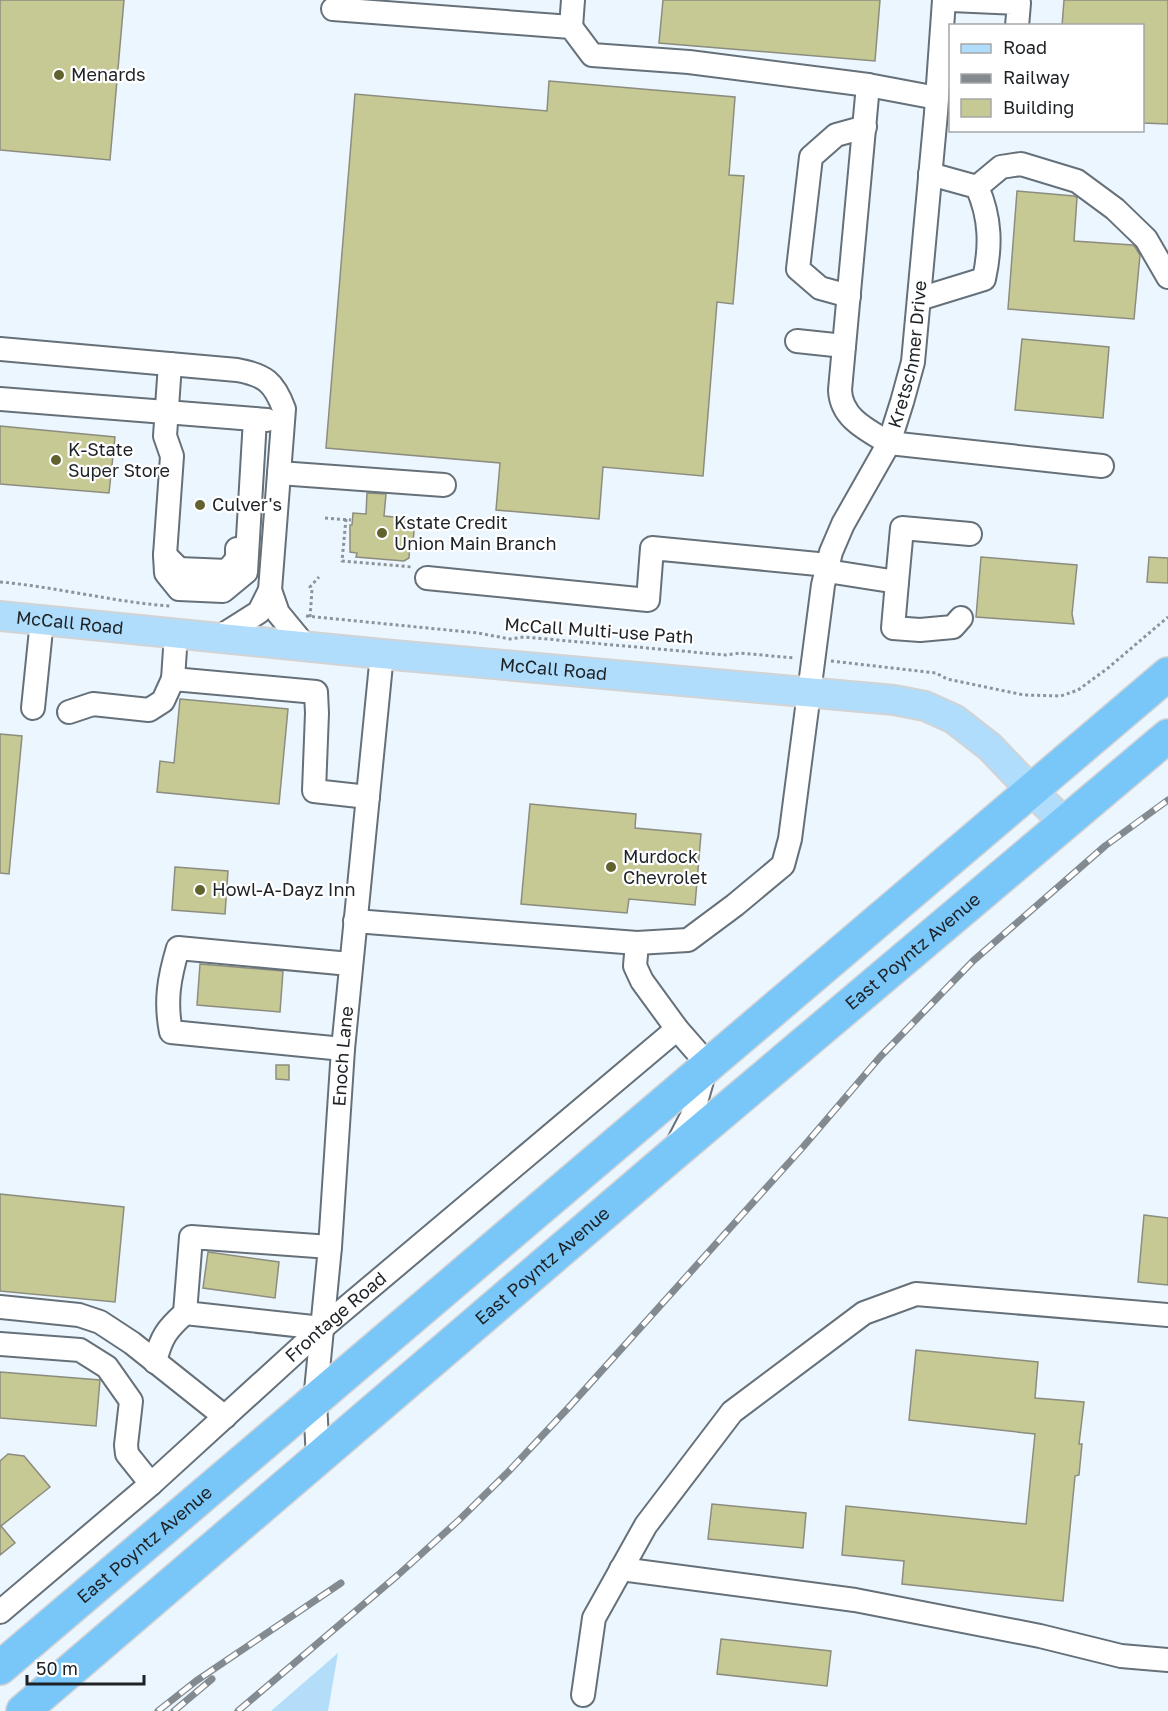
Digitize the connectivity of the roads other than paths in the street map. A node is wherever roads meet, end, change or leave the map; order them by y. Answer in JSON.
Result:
{"nodes":[{"id":1,"x":573,"y":0,"type":"edge"},
{"id":2,"x":944,"y":0,"type":"edge"},
{"id":3,"x":951,"y":0,"type":"edge"},
{"id":4,"x":333,"y":9,"type":"dead end"},
{"id":5,"x":1019,"y":10,"type":"edge"},
{"id":6,"x":571,"y":27,"type":"junction"},
{"id":7,"x":868,"y":86,"type":"junction"},
{"id":8,"x":937,"y":98,"type":"junction"},
{"id":9,"x":865,"y":127,"type":"junction"},
{"id":10,"x":930,"y":174,"type":"junction"},
{"id":11,"x":977,"y":187,"type":"junction"},
{"id":12,"x":1168,"y":276,"type":"edge"},
{"id":13,"x":849,"y":296,"type":"junction"},
{"id":14,"x":919,"y":299,"type":"junction"},
{"id":15,"x":797,"y":341,"type":"dead end"},
{"id":16,"x":844,"y":346,"type":"junction"},
{"id":17,"x":0,"y":349,"type":"edge"},
{"id":18,"x":170,"y":364,"type":"junction"},
{"id":19,"x":0,"y":399,"type":"edge"},
{"id":20,"x":166,"y":412,"type":"junction"},
{"id":21,"x":889,"y":443,"type":"junction"},
{"id":22,"x":1101,"y":466,"type":"dead end"},
{"id":23,"x":279,"y":473,"type":"junction"},
{"id":24,"x":444,"y":485,"type":"dead end"},
{"id":25,"x":970,"y":534,"type":"dead end"},
{"id":26,"x":828,"y":568,"type":"junction"},
{"id":27,"x":423,"y":573,"type":"road end"},
{"id":28,"x":897,"y":582,"type":"junction"},
{"id":29,"x":270,"y":590,"type":"junction"},
{"id":30,"x":0,"y":616,"type":"edge"},
{"id":31,"x":961,"y":618,"type":"dead end"},
{"id":32,"x":42,"y":620,"type":"junction"},
{"id":33,"x":176,"y":634,"type":"junction"},
{"id":34,"x":218,"y":638,"type":"junction"},
{"id":35,"x":306,"y":647,"type":"junction"},
{"id":36,"x":382,"y":654,"type":"junction"},
{"id":37,"x":1168,"y":674,"type":"edge"},
{"id":38,"x":172,"y":679,"type":"junction"},
{"id":39,"x":811,"y":692,"type":"junction"},
{"id":40,"x":33,"y":708,"type":"dead end"},
{"id":41,"x":69,"y":712,"type":"dead end"},
{"id":42,"x":1168,"y":736,"type":"edge"},
{"id":43,"x":1032,"y":791,"type":"junction"},
{"id":44,"x":368,"y":796,"type":"junction"},
{"id":45,"x":1065,"y":823,"type":"junction"},
{"id":46,"x":355,"y":921,"type":"junction"},
{"id":47,"x":638,"y":943,"type":"junction"},
{"id":48,"x":350,"y":964,"type":"junction"},
{"id":49,"x":677,"y":1029,"type":"junction"},
{"id":50,"x":342,"y":1049,"type":"junction"},
{"id":51,"x":705,"y":1070,"type":"junction"},
{"id":52,"x":672,"y":1155,"type":"junction"},
{"id":53,"x":330,"y":1247,"type":"junction"},
{"id":54,"x":0,"y":1307,"type":"edge"},
{"id":55,"x":185,"y":1313,"type":"junction"},
{"id":56,"x":1168,"y":1315,"type":"edge"},
{"id":57,"x":322,"y":1328,"type":"junction"},
{"id":58,"x":0,"y":1344,"type":"edge"},
{"id":59,"x":155,"y":1362,"type":"junction"},
{"id":60,"x":315,"y":1401,"type":"junction"},
{"id":61,"x":225,"y":1417,"type":"junction"},
{"id":62,"x":318,"y":1460,"type":"junction"},
{"id":63,"x":151,"y":1484,"type":"junction"},
{"id":64,"x":621,"y":1569,"type":"junction"},
{"id":65,"x":0,"y":1612,"type":"edge"},
{"id":66,"x":1168,"y":1660,"type":"edge"},
{"id":67,"x":0,"y":1668,"type":"edge"},
{"id":68,"x":583,"y":1695,"type":"dead end"},
{"id":69,"x":23,"y":1711,"type":"edge"}],
"edges":[{"from":1,"to":6,"type":"street"},
{"from":2,"to":8,"type":"street","name":"Kretschmer Drive"},
{"from":3,"to":5,"type":"street"},
{"from":4,"to":6,"type":"street"},
{"from":6,"to":7,"type":"street"},
{"from":7,"to":8,"type":"street"},
{"from":7,"to":9,"type":"street"},
{"from":8,"to":10,"type":"street","name":"Kretschmer Drive"},
{"from":9,"to":13,"type":"street"},
{"from":9,"to":13,"type":"street"},
{"from":10,"to":11,"type":"street"},
{"from":10,"to":14,"type":"street","name":"Kretschmer Drive"},
{"from":11,"to":12,"type":"street"},
{"from":11,"to":14,"type":"street"},
{"from":13,"to":16,"type":"street"},
{"from":14,"to":21,"type":"street","name":"Kretschmer Drive"},
{"from":15,"to":16,"type":"street"},
{"from":16,"to":21,"type":"street"},
{"from":17,"to":18,"type":"street"},
{"from":18,"to":20,"type":"street"},
{"from":18,"to":23,"type":"street"},
{"from":19,"to":20,"type":"street"},
{"from":20,"to":20,"type":"street"},
{"from":21,"to":22,"type":"street"},
{"from":21,"to":26,"type":"street","name":"Kretschmer Drive"},
{"from":23,"to":24,"type":"street"},
{"from":23,"to":29,"type":"street"},
{"from":25,"to":28,"type":"street"},
{"from":26,"to":27,"type":"street"},
{"from":26,"to":28,"type":"street"},
{"from":26,"to":39,"type":"street","name":"Kretschmer Drive"},
{"from":28,"to":31,"type":"street"},
{"from":29,"to":34,"type":"street"},
{"from":29,"to":35,"type":"street"},
{"from":30,"to":32,"type":"main road","name":"McCall Road"},
{"from":32,"to":33,"type":"main road","name":"McCall Road"},
{"from":32,"to":40,"type":"street"},
{"from":33,"to":34,"type":"main road","name":"McCall Road"},
{"from":33,"to":38,"type":"street"},
{"from":34,"to":35,"type":"main road","name":"McCall Road"},
{"from":35,"to":36,"type":"main road","name":"McCall Road"},
{"from":36,"to":39,"type":"main road","name":"McCall Road"},
{"from":36,"to":44,"type":"street","name":"Enoch Lane"},
{"from":37,"to":43,"type":"highway","name":"East Poyntz Avenue"},
{"from":38,"to":41,"type":"street"},
{"from":38,"to":44,"type":"street"},
{"from":39,"to":43,"type":"main road","name":"McCall Road"},
{"from":39,"to":47,"type":"street","name":"Kretschmer Drive"},
{"from":42,"to":45,"type":"highway","name":"East Poyntz Avenue"},
{"from":43,"to":45,"type":"main road","name":"McCall Road"},
{"from":43,"to":51,"type":"highway","name":"East Poyntz Avenue"},
{"from":44,"to":46,"type":"street","name":"Enoch Lane"},
{"from":45,"to":52,"type":"highway","name":"East Poyntz Avenue"},
{"from":46,"to":47,"type":"street","name":"Kretschmer Drive"},
{"from":46,"to":48,"type":"street","name":"Enoch Lane"},
{"from":47,"to":49,"type":"street"},
{"from":48,"to":50,"type":"street","name":"Enoch Lane"},
{"from":48,"to":50,"type":"street"},
{"from":49,"to":51,"type":"street"},
{"from":49,"to":57,"type":"street","name":"Frontage Road"},
{"from":50,"to":53,"type":"street","name":"Enoch Lane"},
{"from":51,"to":52,"type":"street"},
{"from":51,"to":60,"type":"highway","name":"East Poyntz Avenue"},
{"from":52,"to":62,"type":"highway","name":"East Poyntz Avenue"},
{"from":53,"to":55,"type":"street"},
{"from":53,"to":57,"type":"street","name":"Enoch Lane"},
{"from":54,"to":59,"type":"street"},
{"from":55,"to":57,"type":"street"},
{"from":55,"to":59,"type":"street"},
{"from":56,"to":64,"type":"street"},
{"from":57,"to":60,"type":"street","name":"Enoch Lane"},
{"from":57,"to":61,"type":"street","name":"Frontage Road"},
{"from":58,"to":63,"type":"street"},
{"from":59,"to":61,"type":"street"},
{"from":60,"to":62,"type":"street","name":"Enoch Lane"},
{"from":60,"to":67,"type":"highway","name":"East Poyntz Avenue"},
{"from":61,"to":63,"type":"street","name":"Frontage Road"},
{"from":62,"to":69,"type":"highway","name":"East Poyntz Avenue"},
{"from":63,"to":65,"type":"street","name":"Frontage Road"},
{"from":64,"to":66,"type":"street"},
{"from":64,"to":68,"type":"street"}]}
